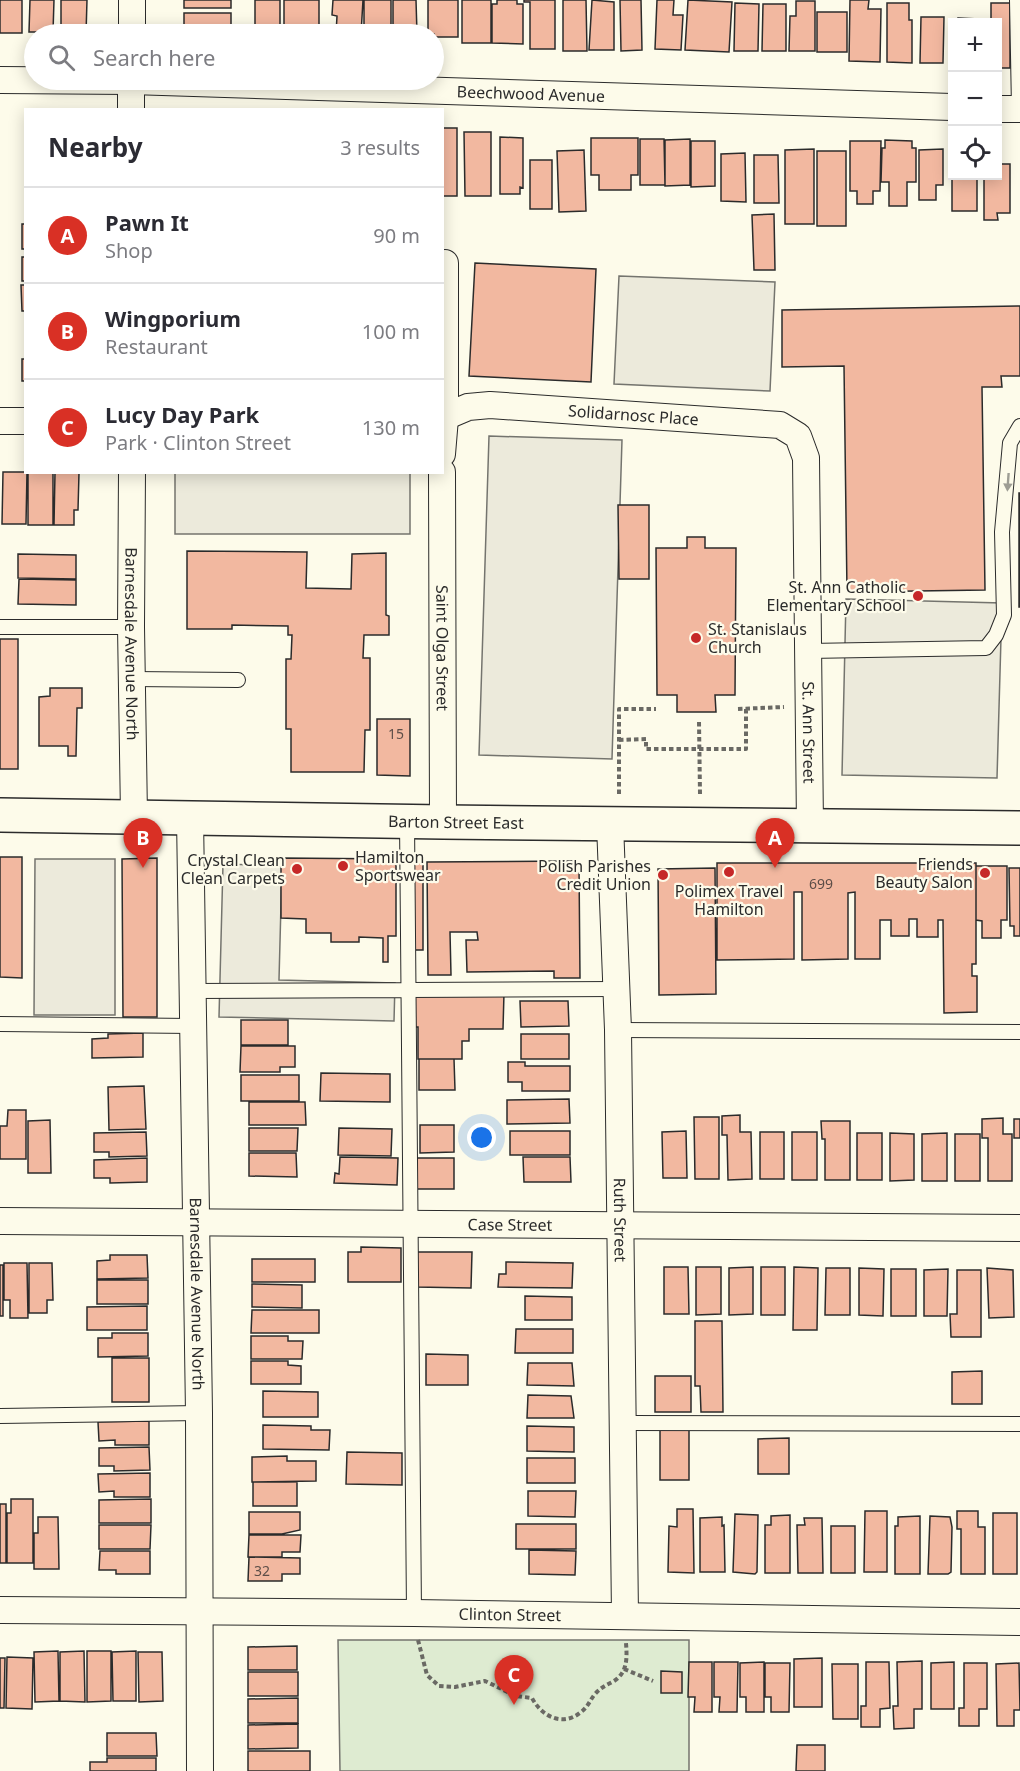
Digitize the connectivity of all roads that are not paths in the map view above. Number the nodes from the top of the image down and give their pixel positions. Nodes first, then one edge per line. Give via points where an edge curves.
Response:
1 (132, 0) edge
2 (1017, 0) edge
3 (132, 24) edge
4 (0, 80) edge
5 (24, 80) edge
6 (131, 90) edge
7 (435, 90) edge
8 (948, 107) edge
9 (131, 108) edge
10 (1002, 108) edge
11 (1020, 109) edge
12 (445, 263) dead end
13 (444, 340) edge
14 (444, 418) edge
15 (0, 421) edge
16 (24, 421) edge
17 (1020, 426) edge
18 (806, 458) joint
19 (132, 474) edge
20 (442, 474) edge
21 (0, 627) edge
22 (130, 627) junction
23 (808, 651) junction
24 (132, 679) junction
25 (238, 680) dead end
26 (0, 815) edge
27 (134, 816) junction
28 (190, 817) junction
29 (407, 821) junction
30 (443, 822) junction
31 (610, 824) junction
32 (810, 827) junction
33 (1020, 828) edge
34 (616, 989) junction
35 (408, 990) junction
36 (192, 991) junction
37 (0, 1024) edge
38 (192, 1026) junction
39 (618, 1030) junction
40 (1020, 1032) edge
41 (0, 1221) edge
42 (195, 1222) junction
43 (410, 1222) junction
44 (619, 1224) junction
45 (1020, 1228) edge
46 (199, 1413) junction
47 (0, 1416) edge
48 (623, 1423) junction
49 (1020, 1424) edge
50 (0, 1610) edge
51 (200, 1610) junction
52 (414, 1612) junction
53 (625, 1616) junction
54 (1020, 1622) edge
55 (200, 1771) edge

1 - 3 street
2 - 11 lane
4 - 5 street, Beechwood Avenue
6 - 9 street
7 - 8 street, Beechwood Avenue
10 - 11 street
12 - 13 street
14 - 18 street, Solidarnosc Place via 468,407 490,405 780,425 798,436
15 - 16 street
17 -> 23 lane via 1010,443 1002,532 1004,615 986,648
18 - 23 street, St. Ann Street
19 - 22 street, Barnesdale Avenue North
20 - 30 street, Saint Olga Street
21 - 22 lane
22 - 24 street, Barnesdale Avenue North
23 - 32 street, St. Ann Street
24 - 25 lane
24 - 27 street, Barnesdale Avenue North
26 - 27 main road, Barton Street East
27 - 28 main road, Barton Street East
28 - 29 main road, Barton Street East
28 - 36 street, Barnesdale Avenue North
29 - 30 main road, Barton Street East
29 - 35 lane
30 - 31 main road, Barton Street East
31 - 32 main road, Barton Street East
31 - 34 street, Ruth Street
32 - 33 main road, Barton Street East
34 - 35 lane
34 - 39 street, Ruth Street
35 - 36 lane
35 - 43 lane
36 - 38 street, Barnesdale Avenue North
37 - 38 lane
38 - 42 street, Barnesdale Avenue North
39 - 40 lane
39 - 44 street, Ruth Street
41 - 42 street, Case Street
42 - 43 street, Case Street
42 - 46 street, Barnesdale Avenue North
43 - 44 street, Case Street
43 - 52 lane
44 - 45 street, Case Street
44 - 48 street, Ruth Street
46 - 47 lane
46 - 51 street, Barnesdale Avenue North
48 - 49 lane
48 - 53 street, Ruth Street
50 - 51 street, Clinton Street
51 - 52 street, Clinton Street
51 - 55 street, Barnesdale Avenue North
52 - 53 street, Clinton Street
53 - 54 street, Clinton Street

